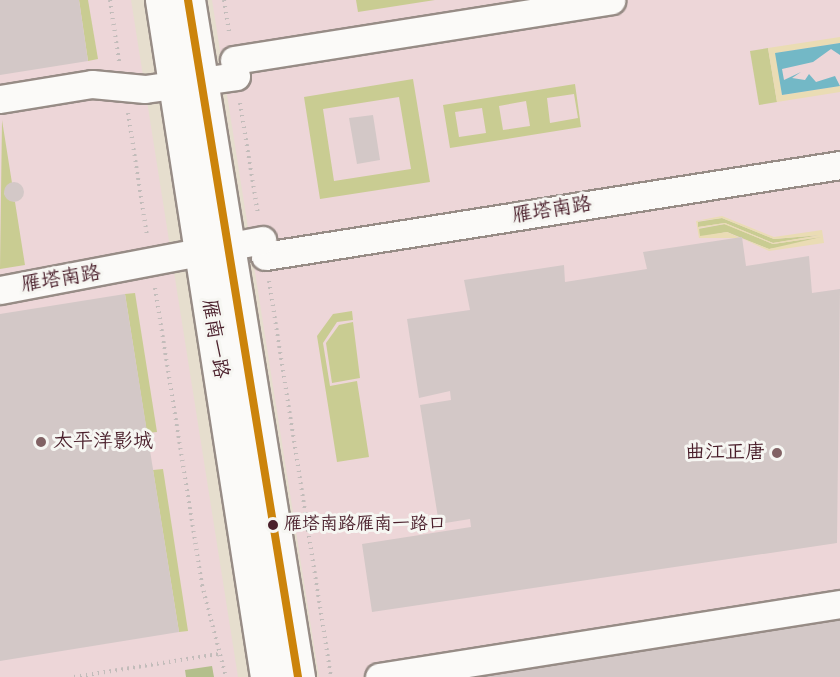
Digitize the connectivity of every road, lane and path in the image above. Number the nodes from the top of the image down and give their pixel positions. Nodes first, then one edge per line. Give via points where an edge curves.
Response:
1 (110, 0) edge
2 (162, 0) edge
3 (188, 0) edge
4 (224, 0) edge
5 (611, 0) edge
6 (235, 68) junction
7 (188, 83) junction
8 (124, 88) junction
9 (0, 99) edge
10 (840, 165) edge
11 (213, 248) junction
12 (263, 248) junction
13 (151, 260) junction
14 (0, 290) edge
15 (840, 604) edge
16 (220, 654) junction
17 (74, 677) edge
18 (226, 677) edge
19 (267, 677) edge
20 (298, 677) edge
21 (331, 677) edge
22 (379, 677) edge

1 - 8 path
2 - 7 main road, 雁南一路
3 - 7 main road, 雁南一路
4 - 6 path
5 - 6 street
6 - 7 street
6 - 12 path
7 - 8 street
7 - 11 main road, 雁南一路
8 - 9 street via 92,84
8 - 13 path
10 - 12 street, 雁塔南路
11 - 12 street, 雁塔南路
11 - 13 street, 雁塔南路
11 - 19 main road, 雁南一路
11 - 20 main road, 雁南一路
12 - 21 path
13 - 14 street, 雁塔南路 via 122,271
13 - 16 path via 202,585
15 - 22 street
16 - 17 path
16 - 18 path

